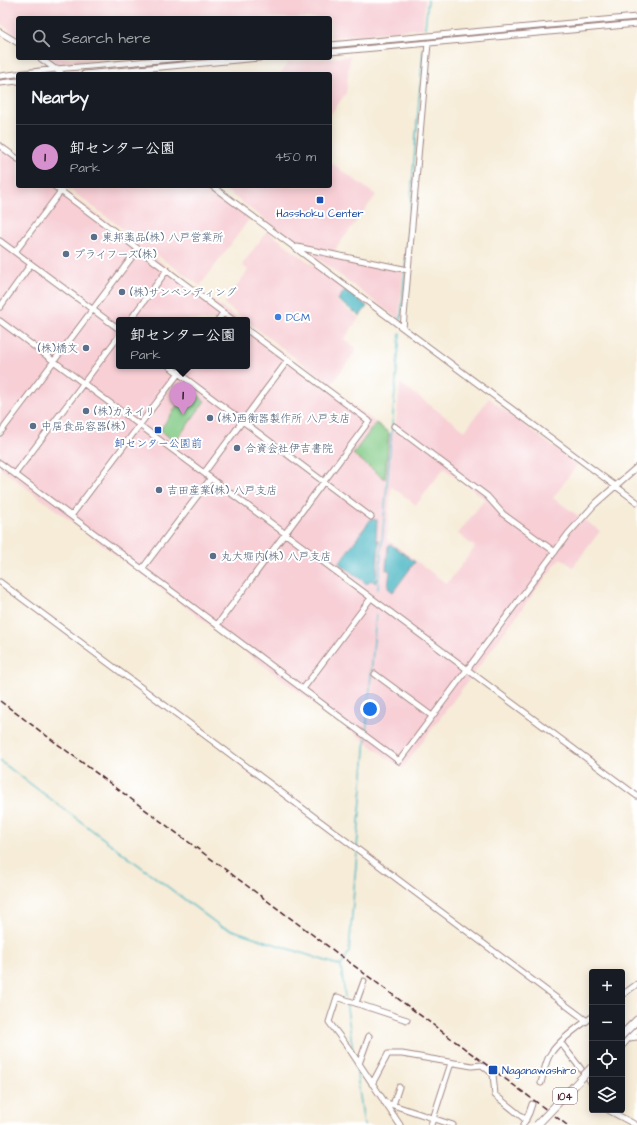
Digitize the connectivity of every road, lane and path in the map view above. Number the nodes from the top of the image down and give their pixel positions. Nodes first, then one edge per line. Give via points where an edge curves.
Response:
1 (637, 17) edge
2 (637, 24) edge
3 (0, 32) edge
4 (16, 42) edge
5 (428, 43) junction
6 (332, 45) edge
7 (332, 52) edge
8 (43, 60) edge
9 (159, 60) edge
10 (237, 60) edge
11 (56, 69) junction
12 (32, 72) edge
13 (60, 72) edge
14 (106, 72) edge
15 (16, 74) edge
16 (0, 76) edge
17 (16, 80) edge
18 (0, 84) edge
19 (0, 146) edge
20 (16, 158) edge
21 (57, 188) edge
22 (215, 188) edge
23 (61, 191) junction
24 (0, 241) edge
25 (294, 246) junction
26 (138, 249) junction
27 (16, 252) junction
28 (31, 264) junction
29 (167, 270) junction
30 (408, 270) junction
31 (0, 307) edge
32 (93, 309) junction
33 (223, 312) junction
34 (132, 317) edge
35 (220, 317) edge
36 (230, 317) edge
37 (0, 321) edge
38 (116, 327) edge
39 (403, 328) junction
40 (250, 332) edge
41 (116, 340) edge
42 (288, 360) junction
43 (54, 362) junction
44 (173, 369) edge
45 (181, 369) edge
46 (178, 373) junction
47 (84, 383) junction
48 (243, 421) junction
49 (139, 425) junction
50 (394, 426) dead end
51 (0, 433) edge
52 (0, 463) edge
53 (637, 466) edge
54 (204, 473) junction
55 (15, 474) junction
56 (211, 478) junction
57 (324, 482) junction
58 (614, 485) junction
59 (637, 502) edge
60 (71, 516) junction
61 (371, 517) dead end
62 (286, 534) junction
63 (555, 552) junction
64 (142, 569) junction
65 (0, 582) edge
66 (372, 598) junction
67 (218, 625) junction
68 (467, 669) junction
69 (375, 674) dead end
70 (303, 689) junction
71 (432, 716) junction
72 (637, 796) edge
73 (364, 981) dead end
74 (637, 984) edge
75 (625, 993) edge
76 (356, 1003) junction
77 (407, 1020) dead end
78 (637, 1020) edge
79 (587, 1021) joint
80 (637, 1030) edge
81 (369, 1036) dead end
82 (626, 1037) edge
83 (637, 1037) edge
84 (560, 1043) junction
85 (451, 1063) junction
86 (359, 1064) junction
87 (581, 1069) dead end
88 (589, 1070) edge
89 (541, 1083) dead end
90 (372, 1084) junction
91 (399, 1087) dead end
92 (384, 1102) junction
93 (532, 1104) dead end
94 (393, 1105) junction
95 (614, 1113) edge
96 (434, 1118) junction
97 (525, 1122) edge
98 (449, 1124) edge
99 (400, 1125) edge
100 (431, 1125) edge
101 (537, 1125) edge
102 (636, 1125) edge

1 - 6 street
2 - 5 street
3 - 4 street
5 - 7 street
5 - 30 street
8 - 11 street
9 - 11 street
10 - 14 street
11 - 12 street
11 - 13 street
15 - 16 street
17 - 18 street
19 - 20 street
21 - 23 street
22 - 25 street
23 - 26 street
23 - 27 street
24 - 27 street
25 - 30 street
25 - 39 street
26 - 29 street
26 - 32 street
27 - 28 street
28 - 31 street
28 - 32 street
29 - 33 street
29 - 34 street
30 - 39 street
32 - 38 street
32 - 43 street
33 - 35 street
33 - 36 street
37 - 43 street
39 - 58 street
40 - 42 street
41 - 47 street
42 - 48 street
42 - 57 street via 369,421
43 - 47 street
43 - 51 street
44 - 46 street
45 - 46 street
46 - 48 street
46 - 49 street
47 - 49 street
47 - 55 street
48 - 54 street
48 - 57 street
49 - 54 street
49 - 60 street
50 - 63 street via 487,496 503,514
52 - 55 street
53 - 58 street
54 - 56 street
55 - 60 street
56 - 62 street
56 - 64 street
57 - 61 street
57 - 62 street
58 - 59 street
58 - 63 street via 581,518
60 - 64 street
62 - 66 street
62 - 67 street
63 - 68 street
64 - 67 street
65 - 79 street
66 - 68 street
66 - 70 street
67 - 70 street
68 - 71 street
68 - 72 street
69 - 71 street
70 - 71 street via 399,761
73 - 76 street
74 - 75 street
76 - 77 street
76 - 86 street via 337,997 329,1022
78 - 82 highway via 628,1029
79 - 84 street
80 - 82 street
81 - 86 street
82 - 83 street
84 - 87 street
84 - 89 street via 551,1053
85 - 90 street via 388,1054
85 - 96 street
85 - 97 street via 485,1067 493,1074 495,1094
86 - 90 street
88 - 101 highway, 104, bridge
90 - 92 street
91 - 94 street
92 - 94 street
92 - 99 street
93 - 97 street
94 - 96 street
95 - 102 street
96 - 98 street
96 - 100 street

